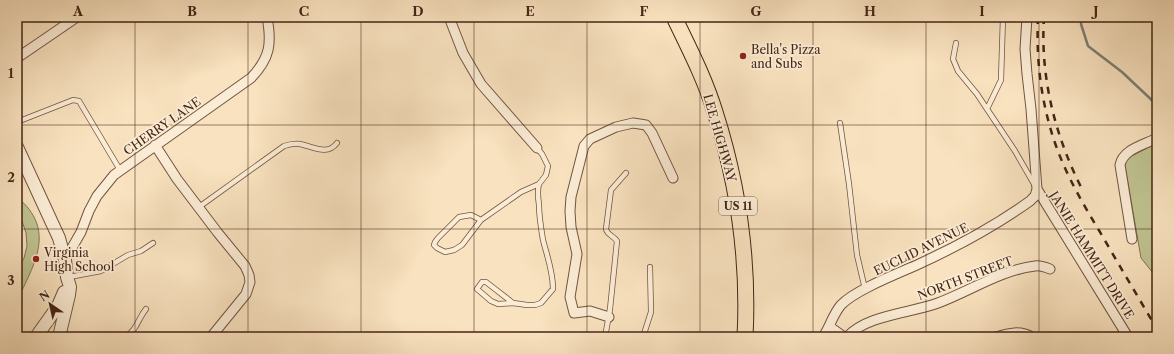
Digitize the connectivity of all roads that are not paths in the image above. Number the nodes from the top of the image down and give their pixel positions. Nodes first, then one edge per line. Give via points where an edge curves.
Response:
1 (77, 17) edge
2 (267, 17) edge
3 (449, 17) edge
4 (674, 17) edge
5 (1003, 17) edge
6 (1027, 17) edge
7 (956, 43) dead end
8 (17, 58) edge
9 (987, 109) junction
10 (17, 122) edge
11 (840, 123) dead end
12 (1157, 138) edge
13 (337, 143) dead end
14 (154, 145) junction
15 (17, 147) edge
16 (537, 148) joint
17 (120, 170) junction
18 (626, 173) dead end
19 (673, 178) dead end
20 (539, 184) junction
21 (1037, 189) junction
22 (199, 207) junction
23 (481, 220) junction
24 (1132, 239) dead end
25 (153, 243) dead end
26 (65, 260) junction
27 (650, 267) dead end
28 (1050, 270) dead end
29 (67, 277) junction
30 (864, 290) junction
31 (513, 303) junction
32 (146, 309) dead end
33 (608, 317) junction
34 (830, 327) junction
35 (36, 337) edge
36 (59, 337) edge
37 (125, 337) edge
38 (211, 337) edge
39 (605, 337) edge
40 (644, 337) edge
41 (745, 337) edge
42 (823, 337) edge
43 (845, 337) edge
44 (996, 337) edge
45 (1032, 337) edge
46 (1128, 337) edge

1 - 8 street
2 - 14 street, CHERRY LANE via 270,44 260,69 251,78
3 - 16 street via 463,53 481,84
4 - 41 main road, LEE HIGHWAY / US 11 via 715,111 733,180 743,244 746,290
5 - 9 lane via 1001,80
6 - 21 street, JANIE HAMMITT DRIVE via 1025,49
7 - 9 lane via 953,60 958,71
9 - 21 lane
10 - 17 lane via 73,100 79,101
11 - 30 lane
12 - 24 street via 1128,152 1120,161
13 - 22 lane via 327,150 299,144 284,146
14 - 17 street, CHERRY LANE
14 - 22 street
15 - 26 street via 59,238
16 - 20 lane via 548,166 546,175
17 - 26 street, CHERRY LANE via 97,196
18 - 33 lane via 612,186 610,197 606,231 617,241
19 - 33 street via 652,133 641,123 616,126 593,137 584,146 571,197 571,227 577,254 571,300 574,312 590,311
20 - 23 lane
20 - 31 lane via 539,216 551,266 553,289 541,303
21 - 30 street, EUCLID AVENUE via 1030,201 988,229
21 - 46 street, JANIE HAMMITT DRIVE
22 - 38 street via 245,266 249,275 246,294
23 - 23 lane via 462,245 454,250 445,252 434,245 460,217 471,215
25 - 29 lane via 101,271
26 - 29 street
27 - 40 lane via 651,312
28 - 43 street, NORTH STREET via 1036,265 1015,271 937,304 881,318 858,327
29 - 35 street via 64,294 58,306
29 - 36 street via 70,295
30 - 34 street, EUCLID AVENUE via 840,306
31 - 31 lane via 498,304 490,301 477,289 482,282 486,282
32 - 37 lane via 134,331
33 - 39 lane
34 - 42 street, EUCLID AVENUE
34 - 43 street
44 - 45 street via 1015,332

